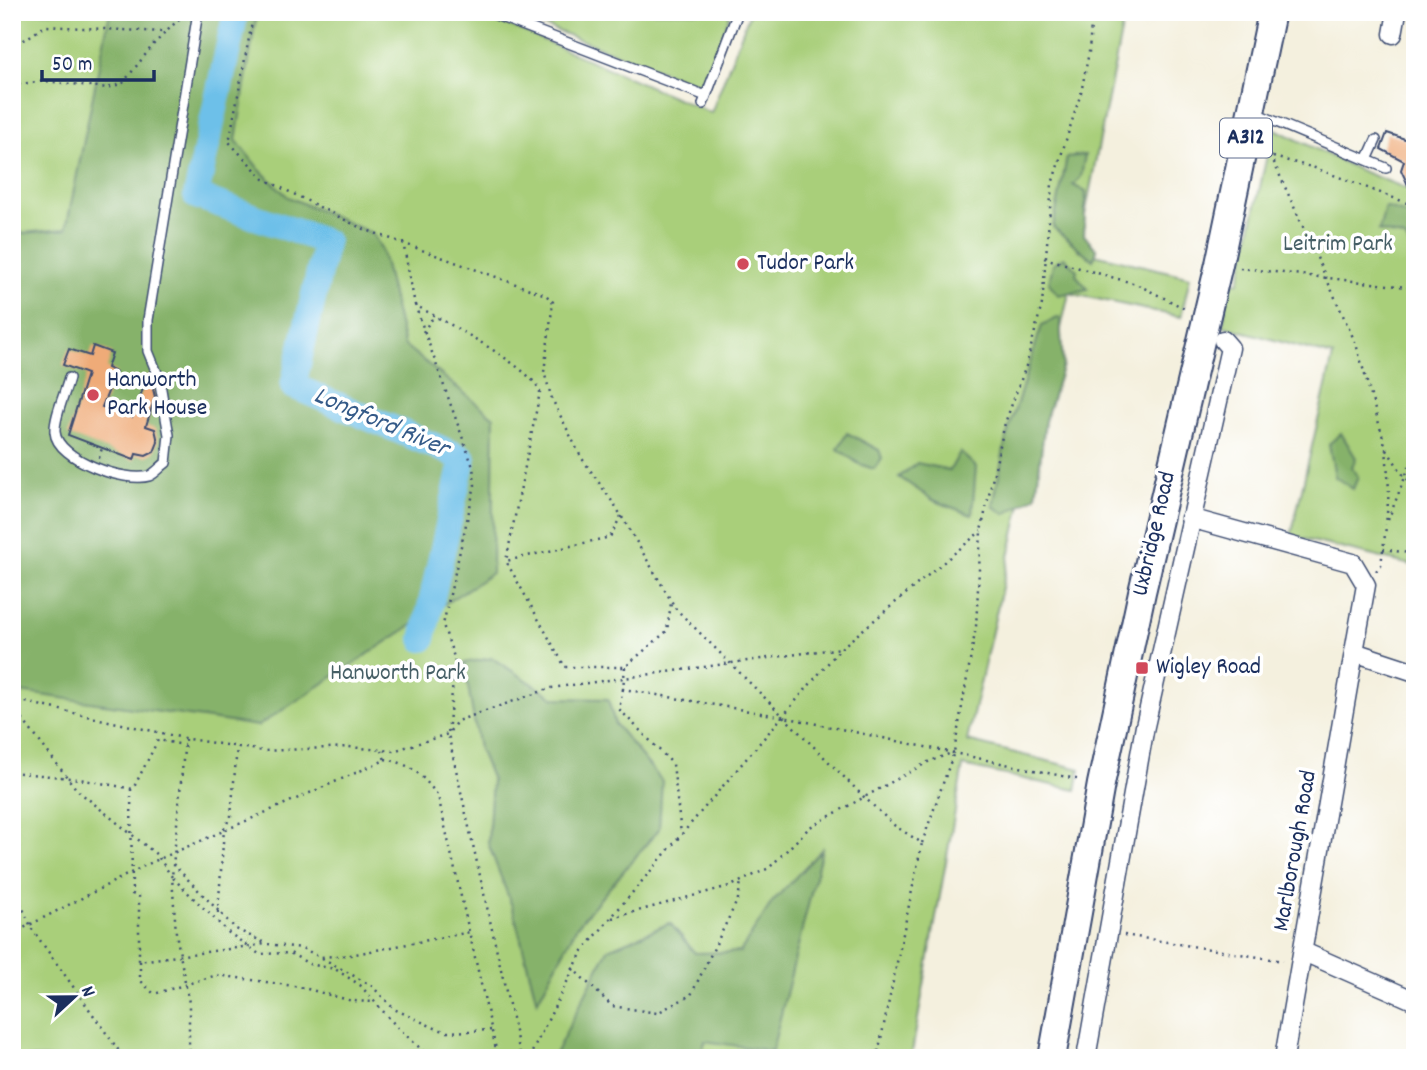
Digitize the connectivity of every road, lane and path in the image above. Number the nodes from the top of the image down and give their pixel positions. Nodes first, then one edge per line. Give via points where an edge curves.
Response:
1 (186, 12) edge
2 (198, 12) edge
3 (254, 12) edge
4 (488, 12) edge
5 (738, 12) edge
6 (1092, 12) edge
7 (1272, 12) edge
8 (1397, 12) edge
9 (165, 32) junction
10 (1392, 34) dead end
11 (12, 48) edge
12 (12, 85) edge
13 (1251, 111) junction
14 (1376, 140) dead end
15 (1367, 160) junction
16 (1386, 168) dead end
17 (1415, 206) edge
18 (403, 241) junction
19 (1044, 258) junction
20 (1242, 268) dead end
21 (1328, 279) junction
22 (1415, 288) edge
23 (415, 305) junction
24 (1186, 317) dead end
25 (438, 318) junction
26 (423, 332) junction
27 (1223, 340) dead end
28 (69, 378) dead end
29 (547, 387) junction
30 (539, 388) junction
31 (102, 448) dead end
32 (1386, 448) junction
33 (1415, 452) edge
34 (98, 460) dead end
35 (1404, 476) junction
36 (1415, 486) edge
37 (621, 516) junction
38 (1190, 518) junction
39 (1386, 525) junction
40 (981, 531) junction
41 (1383, 549) junction
42 (1415, 554) edge
43 (506, 561) junction
44 (1366, 585) junction
45 (671, 600) junction
46 (841, 648) junction
47 (1354, 652) junction
48 (731, 662) junction
49 (625, 667) junction
50 (1415, 672) edge
51 (624, 677) junction
52 (623, 689) junction
53 (12, 699) edge
54 (12, 710) edge
55 (784, 717) junction
56 (22, 718) junction
57 (12, 719) edge
58 (448, 734) junction
59 (185, 738) junction
60 (184, 745) junction
61 (237, 747) junction
62 (382, 750) junction
63 (954, 752) junction
64 (385, 760) junction
65 (12, 772) edge
66 (67, 777) junction
67 (1101, 783) junction
68 (131, 789) junction
69 (864, 797) junction
70 (224, 829) junction
71 (132, 833) junction
72 (681, 835) junction
73 (922, 843) junction
74 (174, 852) junction
75 (160, 859) junction
76 (173, 864) junction
77 (132, 873) junction
78 (172, 877) junction
79 (741, 881) junction
80 (12, 884) edge
81 (218, 913) junction
82 (610, 918) junction
83 (30, 925) junction
84 (470, 932) junction
85 (1107, 932) junction
86 (12, 934) edge
87 (267, 944) junction
88 (247, 946) junction
89 (180, 955) junction
90 (320, 957) junction
91 (1303, 958) junction
92 (140, 961) junction
93 (572, 968) junction
94 (186, 985) junction
95 (1415, 1001) edge
96 (374, 1002) junction
97 (492, 1030) junction
98 (124, 1058) edge
99 (189, 1058) edge
100 (431, 1058) edge
101 (498, 1058) edge
102 (521, 1058) edge
103 (529, 1058) edge
104 (877, 1058) edge
105 (1052, 1058) edge
106 (1086, 1058) edge
107 (1284, 1058) edge

1 - 9 path
2 - 28 lane via 148,320 148,351 159,379 169,435 166,463 149,476 129,477 67,452 55,432
3 - 18 path via 229,142 264,179 361,228
4 - 5 lane via 704,100
6 - 19 path via 1081,93 1052,184
7 - 13 main road, Uxbridge Road / A312
8 - 10 street
9 - 11 path via 45,26
9 - 12 path via 123,83 108,88 44,81
13 - 15 lane
13 - 67 main road, Uxbridge Road / A312
14 - 15 lane
15 - 16 lane
17 - 21 path via 1269,155
18 - 23 path
18 - 29 path via 546,295 553,302 544,372
19 - 24 path via 1136,284 1185,307
19 - 40 path via 1042,304 1005,423
20 - 21 path
21 - 22 path
21 - 32 path via 1356,344
23 - 25 path
23 - 26 path
25 - 26 path
25 - 30 path via 518,367
26 - 58 path via 473,467 475,485 443,625 455,660
27 - 38 street, Uxbridge Road via 1230,348
29 - 30 path
29 - 37 path via 581,457
30 - 43 path
31 - 34 path
32 - 35 path
32 - 39 path
33 - 35 path
35 - 36 path
35 - 39 path
37 - 43 path via 610,537
37 - 45 path
38 - 44 street via 1353,563
38 - 85 street, Uxbridge Road
39 - 41 path
40 - 46 path
40 - 63 path via 976,627
41 - 42 path
41 - 44 path via 1381,565
43 - 49 path via 565,667
44 - 47 street
45 - 48 path
45 - 49 path via 667,631
46 - 48 path
46 - 55 path
47 - 50 street
47 - 91 street, Marlborough Road
48 - 51 path
48 - 55 path
49 - 51 path
51 - 52 path
51 - 58 path via 551,688 457,721
52 - 55 path
52 - 72 path via 619,709 673,764
53 - 59 path
54 - 56 path
55 - 63 path
55 - 69 path
55 - 72 path
56 - 57 path
56 - 66 path
58 - 62 path via 393,751
58 - 102 path
59 - 60 path
59 - 61 path
60 - 68 path via 158,740
60 - 74 path
61 - 62 path
61 - 70 path via 231,816
62 - 64 path
63 - 67 path
63 - 69 path
63 - 73 path
64 - 70 path
64 - 84 path via 404,763 421,773 438,796
65 - 66 path
66 - 68 path
66 - 71 path via 76,790
67 - 105 main road, Uxbridge Road / A312
68 - 71 path
69 - 73 path
69 - 79 path via 810,827 769,868
70 - 74 path
70 - 81 path
71 - 75 path
71 - 77 path
72 - 82 path
73 - 104 path
74 - 75 path
74 - 76 path
75 - 77 path
75 - 78 path
76 - 78 path
76 - 81 path
77 - 83 path
77 - 92 path via 132,894 139,896
78 - 88 path
78 - 89 path
79 - 82 path
79 - 93 path via 733,910 691,995 657,1013 612,1006
80 - 83 path
81 - 87 path via 236,929
82 - 93 path
83 - 86 path
83 - 98 path
84 - 90 path
84 - 97 path
85 - 91 path
85 - 106 street, Uxbridge Road
87 - 88 path
87 - 90 path via 302,948
88 - 89 path
88 - 96 path via 258,954 290,953 309,964 335,969
89 - 92 path
89 - 94 path
90 - 97 path via 363,980 394,1009 435,1028 447,1032
91 - 95 street
91 - 107 street, Marlborough Road
92 - 94 path via 140,980 154,994
93 - 103 path
94 - 96 path via 217,975 242,976
94 - 99 path
96 - 100 path
97 - 101 path

